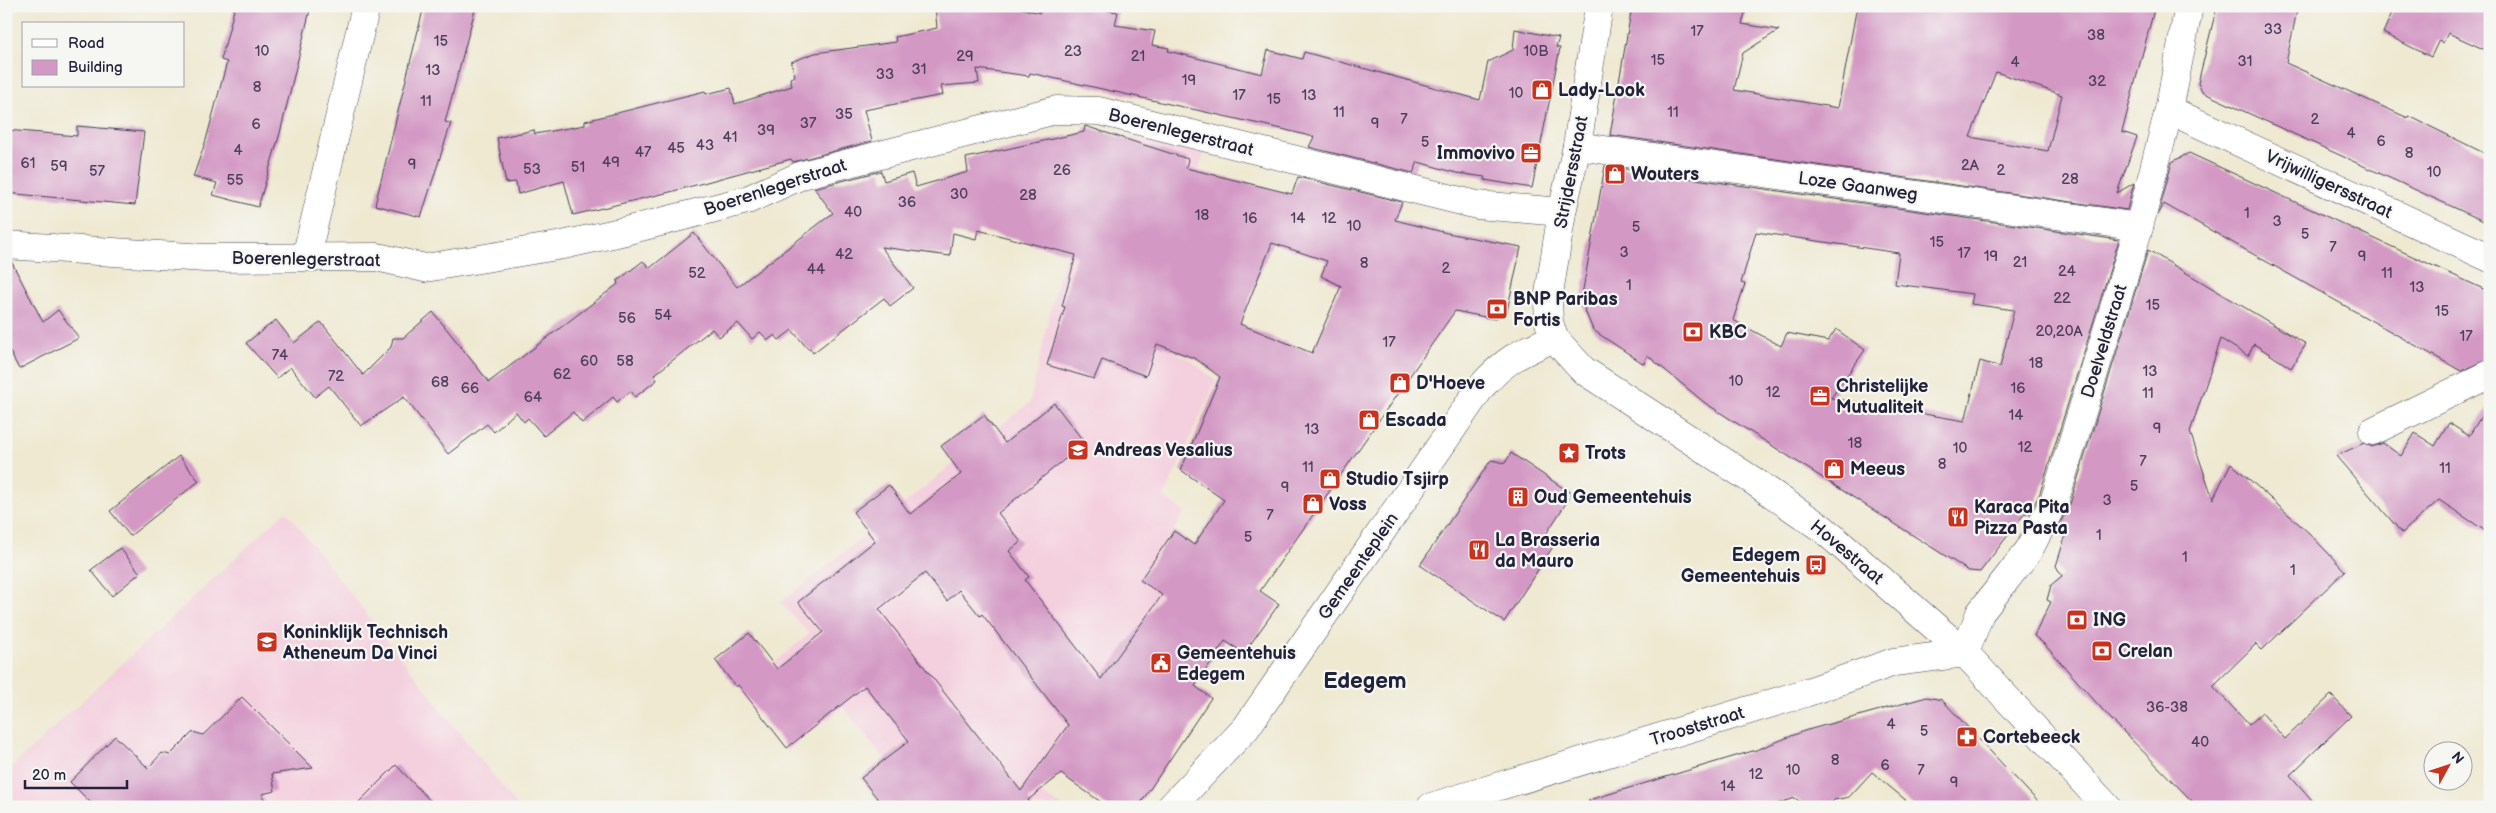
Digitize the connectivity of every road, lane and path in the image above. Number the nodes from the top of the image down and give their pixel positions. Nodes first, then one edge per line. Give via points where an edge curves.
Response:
1 (366, 6) edge
2 (1600, 6) edge
3 (2189, 6) edge
4 (2169, 110) junction
5 (1577, 146) junction
6 (1562, 212) junction
7 (2139, 227) junction
8 (6, 245) edge
9 (306, 257) junction
10 (2490, 258) edge
11 (1554, 338) junction
12 (2490, 374) edge
13 (2373, 431) dead end
14 (1964, 653) junction
15 (1171, 807) edge
16 (1431, 807) edge
17 (2107, 807) edge

1 - 9 street
2 - 5 street, Strijdersstraat
3 - 4 street, Doelveldstraat
4 - 7 street, Doelveldstraat
4 - 10 street, Vrijwilligersstraat
5 - 6 street, Strijdersstraat
5 - 7 street, Loze Gaanweg
6 - 9 street, Boerenlegerstraat via 1477,205 1099,111 1056,110 802,175 747,200 562,245 425,268 377,257
6 - 11 street, Strijdersstraat via 1548,300
7 - 14 street, Doelveldstraat via 2055,499 2029,550 1980,613
8 - 9 street, Boerenlegerstraat via 205,258
11 - 14 street, Hovestraat via 1583,370 1823,530
11 - 15 street, Gemeenteplein via 1513,357 1481,387 1246,728
12 - 13 street
14 - 16 street, Trooststraat via 1894,662
14 - 17 street, Hovestraat

